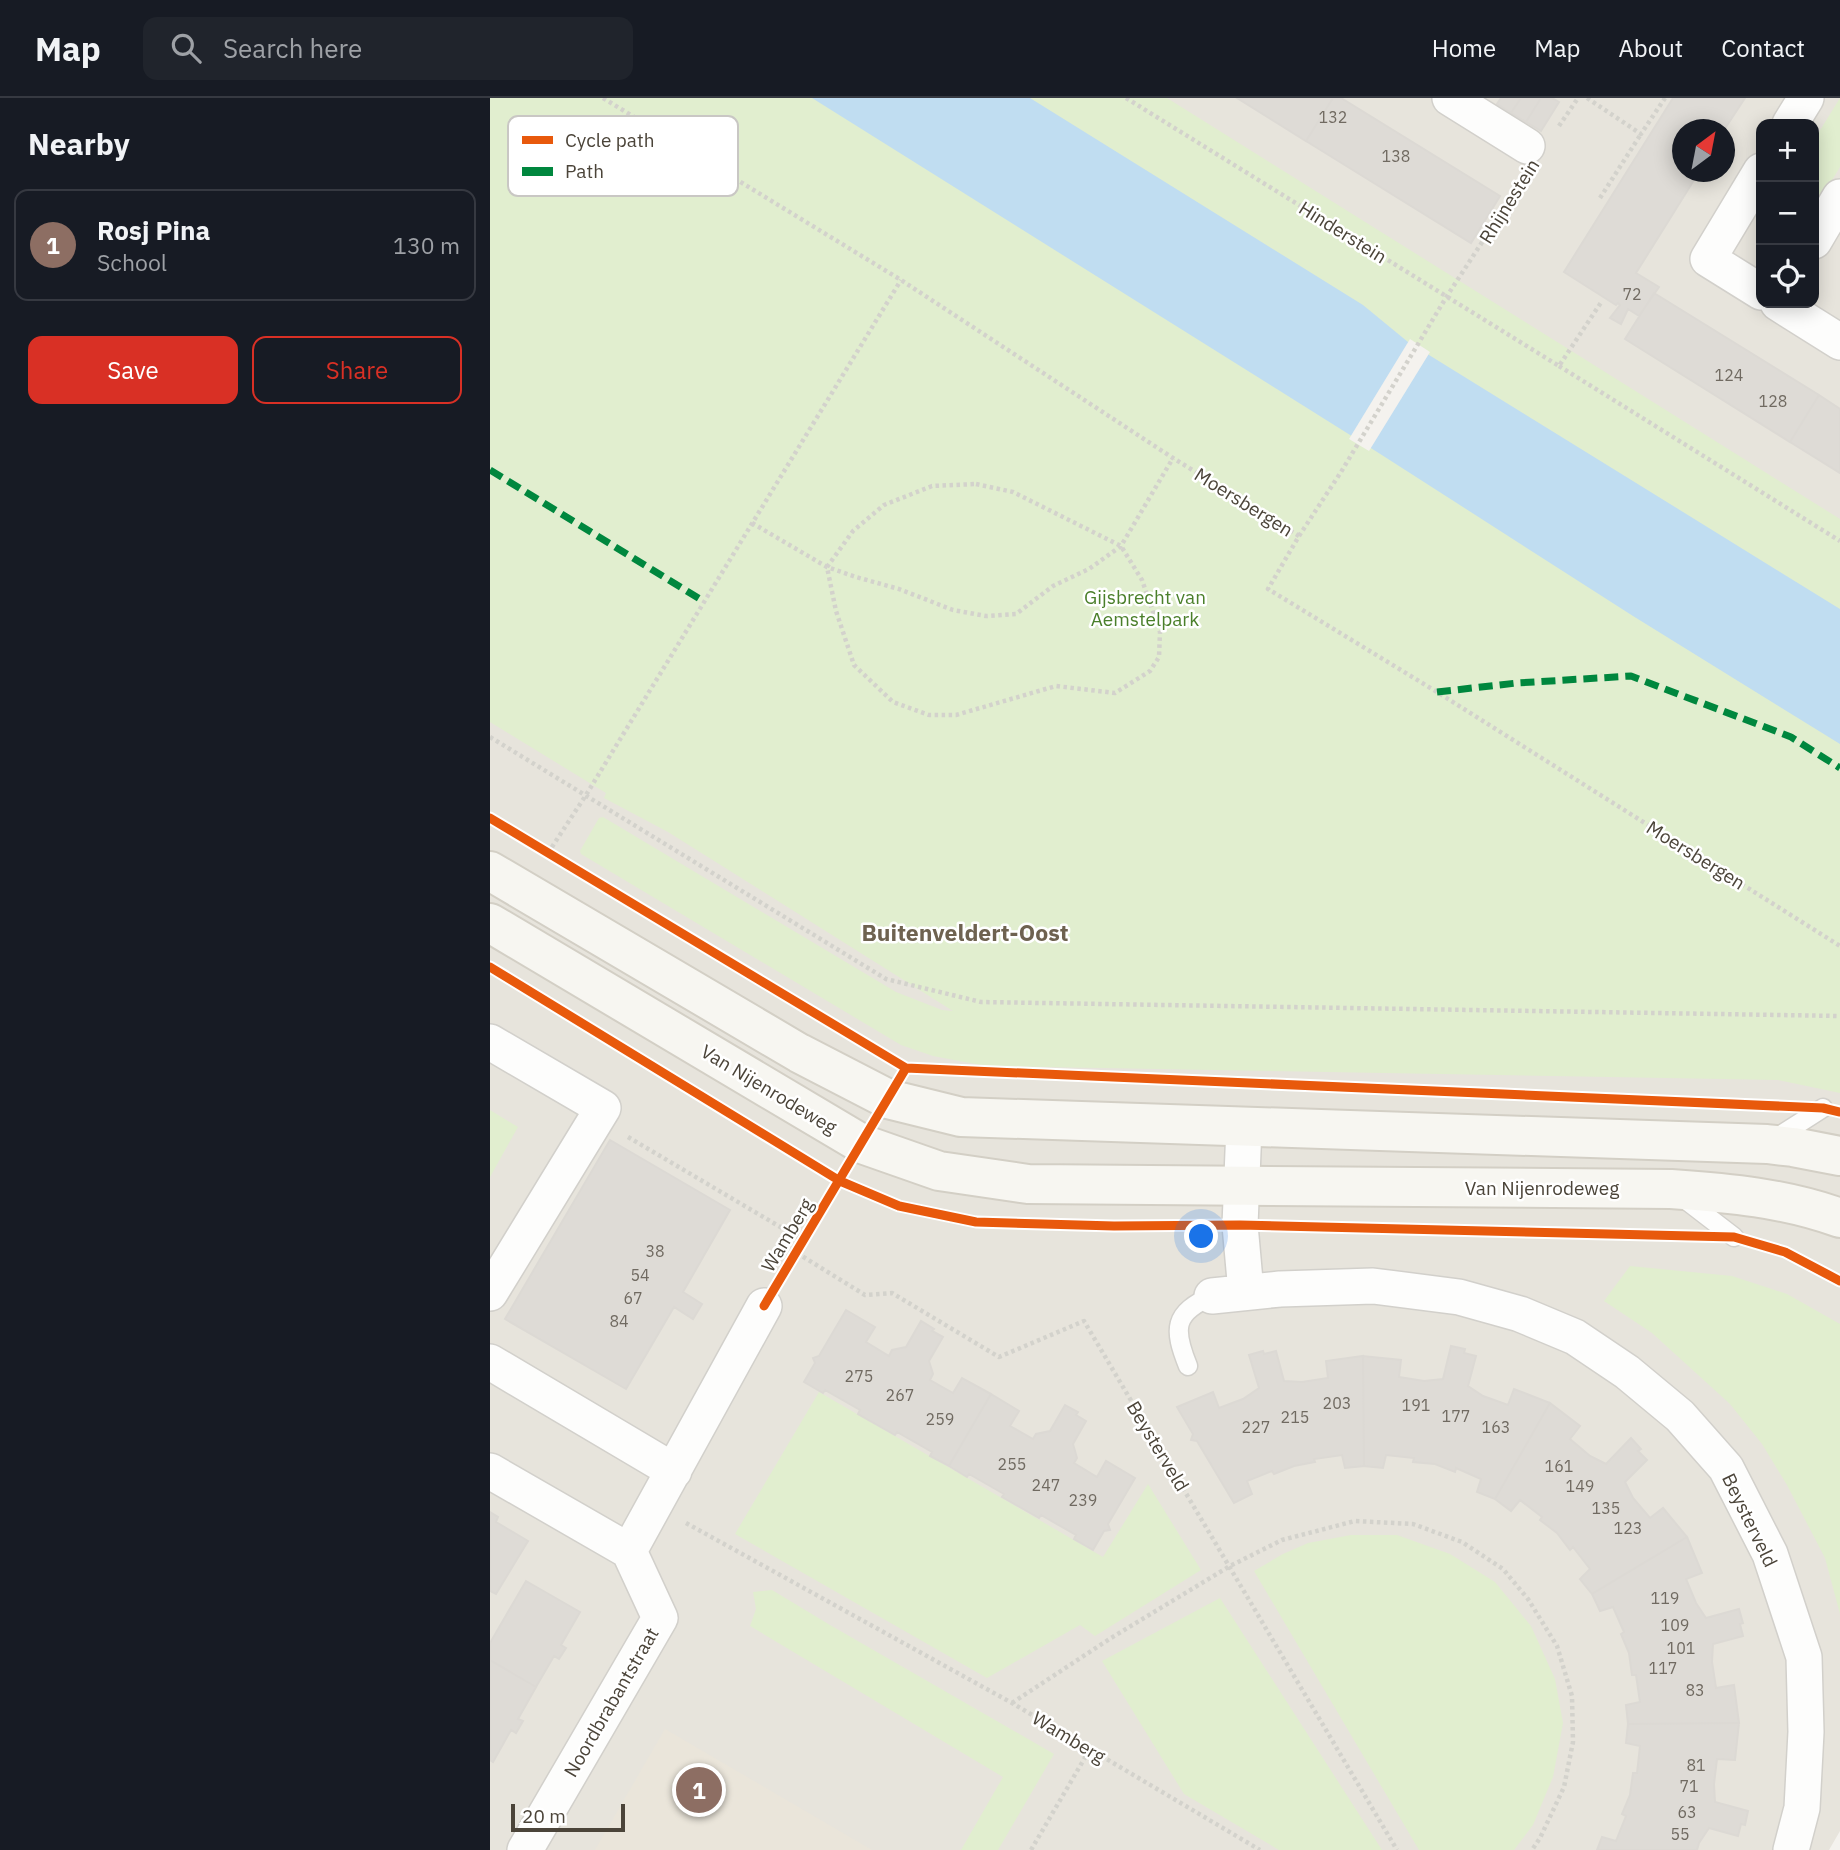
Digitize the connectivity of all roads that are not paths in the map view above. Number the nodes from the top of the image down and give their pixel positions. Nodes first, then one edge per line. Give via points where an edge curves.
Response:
1 (1451, 98) edge
2 (1806, 98) edge
3 (1793, 119) edge
4 (1527, 146) road end
5 (1756, 179) edge
6 (1840, 197) edge
7 (1819, 233) edge
8 (1756, 289) edge
9 (1786, 308) edge
10 (1840, 342) edge
11 (490, 871) edge
12 (490, 922) edge
13 (490, 1042) edge
14 (1823, 1108) dead end
15 (1244, 1127) junction
16 (1767, 1144) junction
17 (1840, 1156) edge
18 (1241, 1186) junction
19 (1671, 1189) junction
20 (1840, 1218) edge
21 (1734, 1237) dead end
22 (1247, 1292) junction
23 (490, 1293) edge
24 (1212, 1296) joint
25 (764, 1306) road end
26 (490, 1362) edge
27 (1188, 1366) dead end
28 (490, 1471) edge
29 (674, 1471) junction
30 (629, 1551) junction
31 (525, 1850) edge
32 (1791, 1850) edge

1 - 4 street, Rhijnestein
2 - 3 street
5 - 8 street via 1707,259
6 - 7 street
9 - 10 street
11 - 15 main road via 799,1053 888,1099 961,1117
12 - 18 main road, Van Nijenrodeweg via 862,1144 939,1171 1028,1184
13 - 23 street via 603,1108
14 - 16 lane
15 - 16 main road
15 - 18 street
16 - 17 main road
18 - 19 main road, Van Nijenrodeweg
18 - 22 street
19 - 20 main road, Van Nijenrodeweg via 1774,1199
19 - 21 lane
22 - 24 street, Beysterveld
22 - 32 street, Beysterveld via 1373,1286 1459,1297 1496,1307 1575,1337 1680,1416 1726,1468 1770,1554 1804,1657 1802,1808
24 - 27 lane, Beysterveld via 1193,1304 1180,1319 1178,1342
25 - 29 street
26 - 29 street
28 - 30 street
29 - 30 street
30 - 31 street, Noordbrabantstraat via 660,1618

